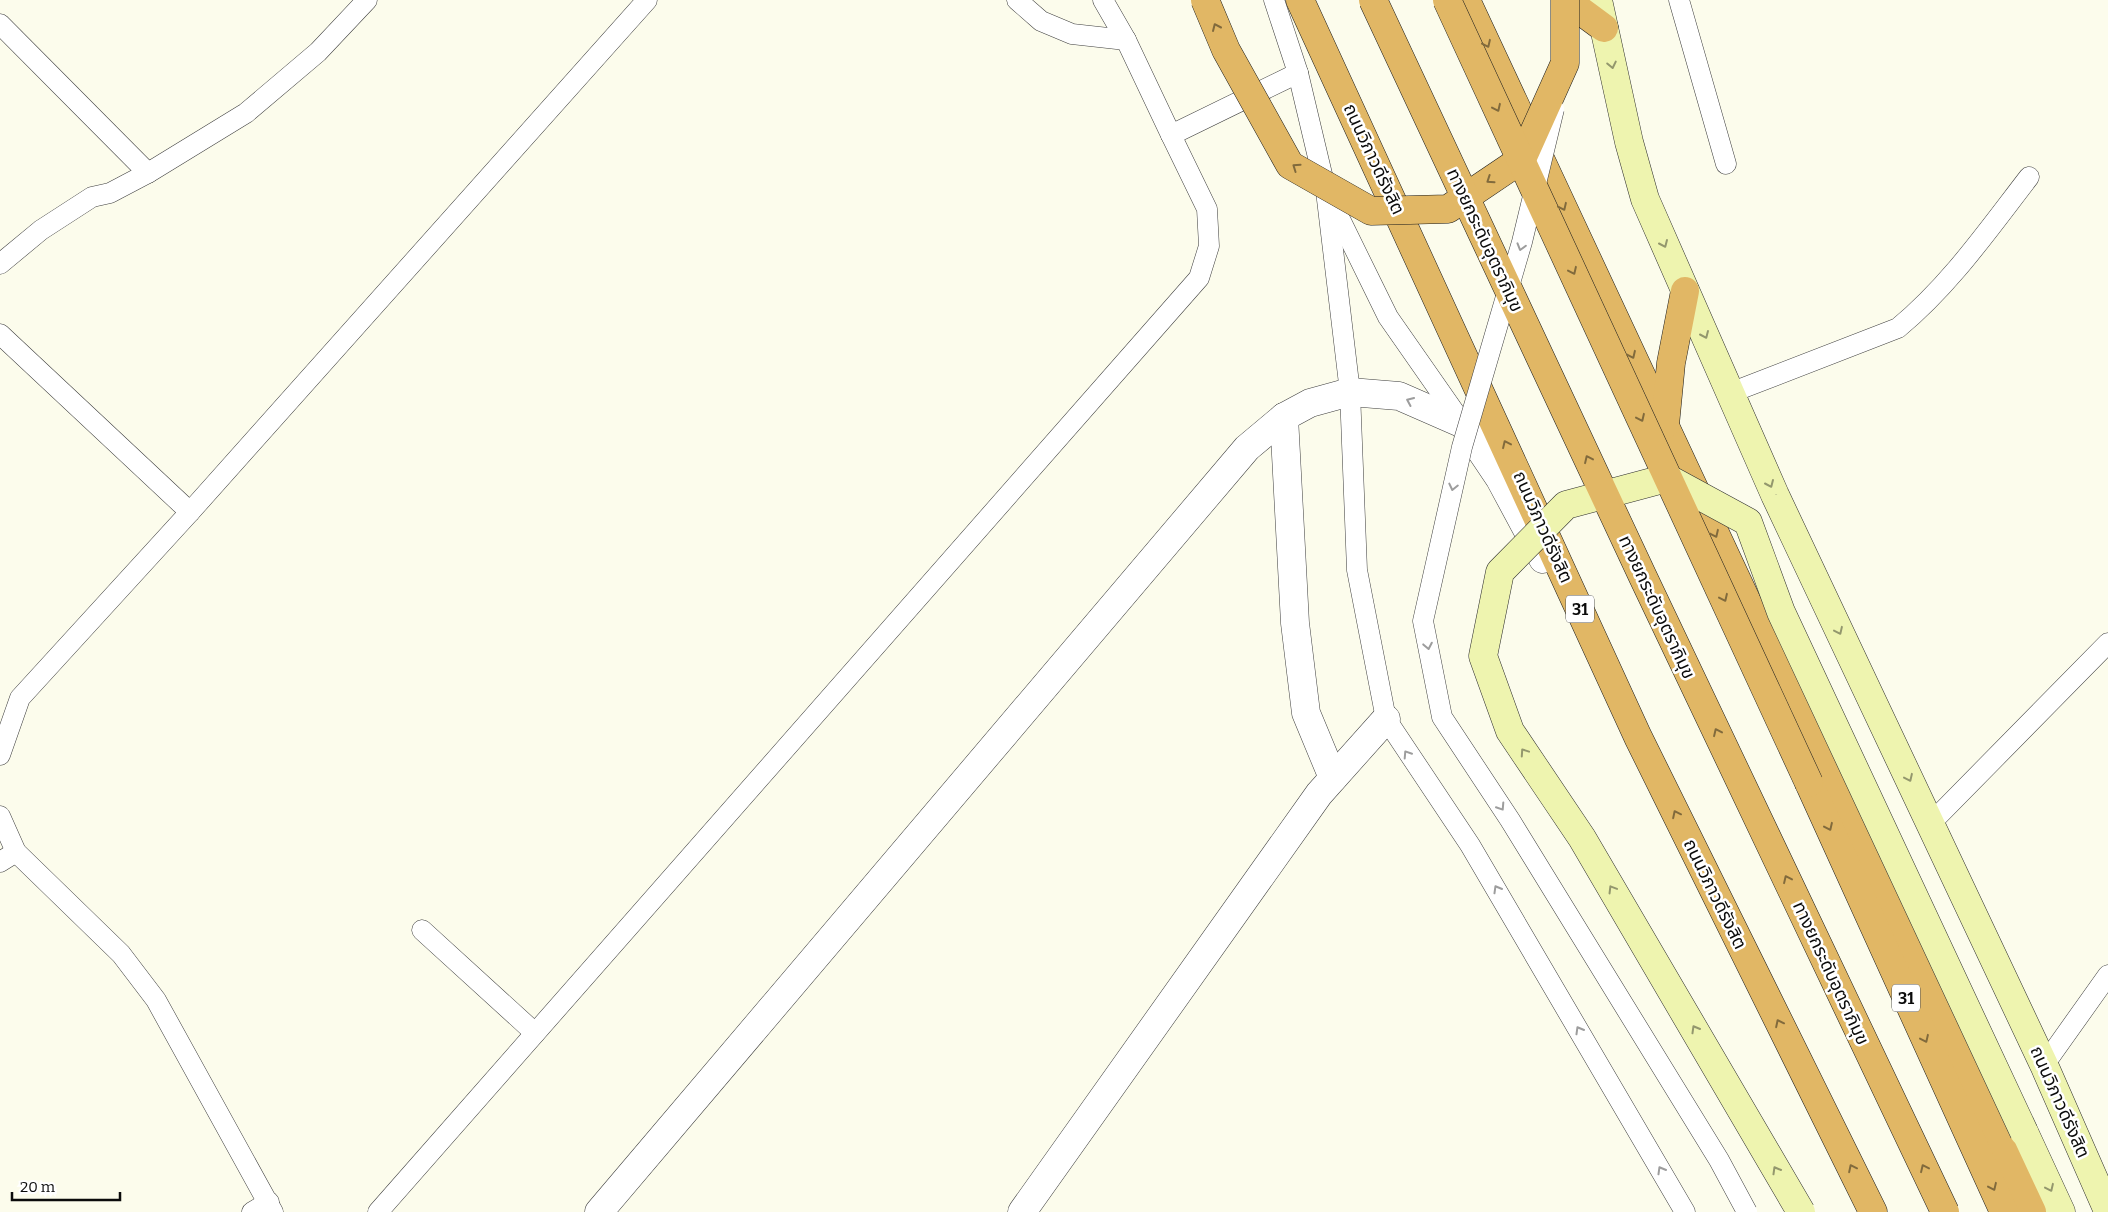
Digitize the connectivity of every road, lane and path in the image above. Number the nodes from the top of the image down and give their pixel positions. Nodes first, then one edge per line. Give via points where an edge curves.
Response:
1 (366, 0) edge
2 (648, 0) edge
3 (1017, 0) edge
4 (1103, 0) edge
5 (1204, 0) edge
6 (1274, 0) edge
7 (1300, 0) edge
8 (1373, 0) edge
9 (1447, 0) edge
10 (1466, 0) edge
11 (1566, 0) edge
12 (1598, 0) edge
13 (1679, 0) edge
14 (0, 24) edge
15 (1604, 28) junction
16 (1126, 40) junction
17 (1565, 63) junction
18 (1298, 73) junction
19 (1172, 135) junction
20 (1726, 164) dead end
21 (148, 174) junction
22 (2029, 177) dead end
23 (1326, 191) junction
24 (0, 264) edge
25 (1685, 291) junction
26 (0, 334) edge
27 (1350, 392) junction
28 (1730, 393) junction
29 (1284, 417) junction
30 (1463, 424) junction
31 (1664, 425) junction
32 (190, 512) junction
33 (2108, 643) edge
34 (1386, 719) junction
35 (1638, 737) junction
36 (0, 755) edge
37 (1333, 778) junction
38 (0, 816) edge
39 (1930, 824) junction
40 (8, 857) edge
41 (422, 930) dead end
42 (2108, 975) edge
43 (535, 1033) junction
44 (2044, 1066) junction
45 (265, 1209) edge
46 (2108, 1211) edge
47 (378, 1212) edge
48 (599, 1212) edge
49 (1022, 1212) edge
50 (1685, 1212) edge
51 (1747, 1212) edge
52 (1801, 1212) edge
53 (1873, 1212) edge
54 (1945, 1212) edge
55 (2004, 1212) edge
56 (2032, 1212) edge
57 (2061, 1212) edge

1 - 21 lane via 318,52 246,114
2 - 32 lane
3 - 16 lane via 1042,21 1072,34
4 - 16 lane
17 -> 5 highway, bridge via 1522,158 1448,209 1371,210 1290,165 1226,50
6 - 18 lane
35 -> 7 highway, ถนนวิภาวดีรังสิต / 31
54 -> 8 highway, ทางยกระดับอุตราภิมุข, bridge
9 -> 55 highway, 31, bridge
10 -> 31 highway, 31
11 - 15 highway
11 - 17 highway, bridge
12 - 15 main road, ถนนวิภาวดีรังสิต
13 - 20 lane
14 - 21 lane
15 -> 25 main road, ถนนวิภาวดีรังสิต via 1628,142 1645,199
16 - 19 lane
17 -> 51 lane, bridge via 1522,242 1462,447 1422,621 1442,717 1515,828 1719,1160
18 - 19 lane
18 - 23 lane
19 - 43 lane via 1208,209 1209,246 1198,278
21 - 24 lane via 110,192 92,196 41,230
22 - 28 lane via 1956,271 1920,310 1898,328
23 - 27 lane
23 - 30 lane via 1388,317
25 -> 28 main road, ถนนวิภาวดีรังสิต
25 - 31 highway via 1671,363
26 - 32 lane
27 - 29 street via 1310,403
30 -> 27 street via 1399,396
27 - 34 lane via 1357,570
28 -> 39 main road, ถนนวิภาวดีรังสิต
29 - 37 street via 1295,623 1306,713
29 - 48 street via 1247,448
30 - 35 street via 1500,479
31 -> 56 highway, 31
32 - 36 lane via 20,698
33 - 39 lane
34 - 37 street
50 -> 34 lane via 1470,845
53 -> 35 highway, ถนนวิภาวดีรังสิต / 31
37 - 49 street via 1318,794
38 - 40 lane
39 - 44 main road, ถนนวิภาวดีรังสิต
40 - 45 lane via 121,954 156,1000
41 - 43 lane
42 - 44 lane
43 - 47 lane
44 - 46 main road, ถนนวิภาวดีรังสิต
52 -> 57 main road, bridge via 1582,838 1510,730 1483,656 1500,572 1566,505 1667,478 1748,522 1781,612

